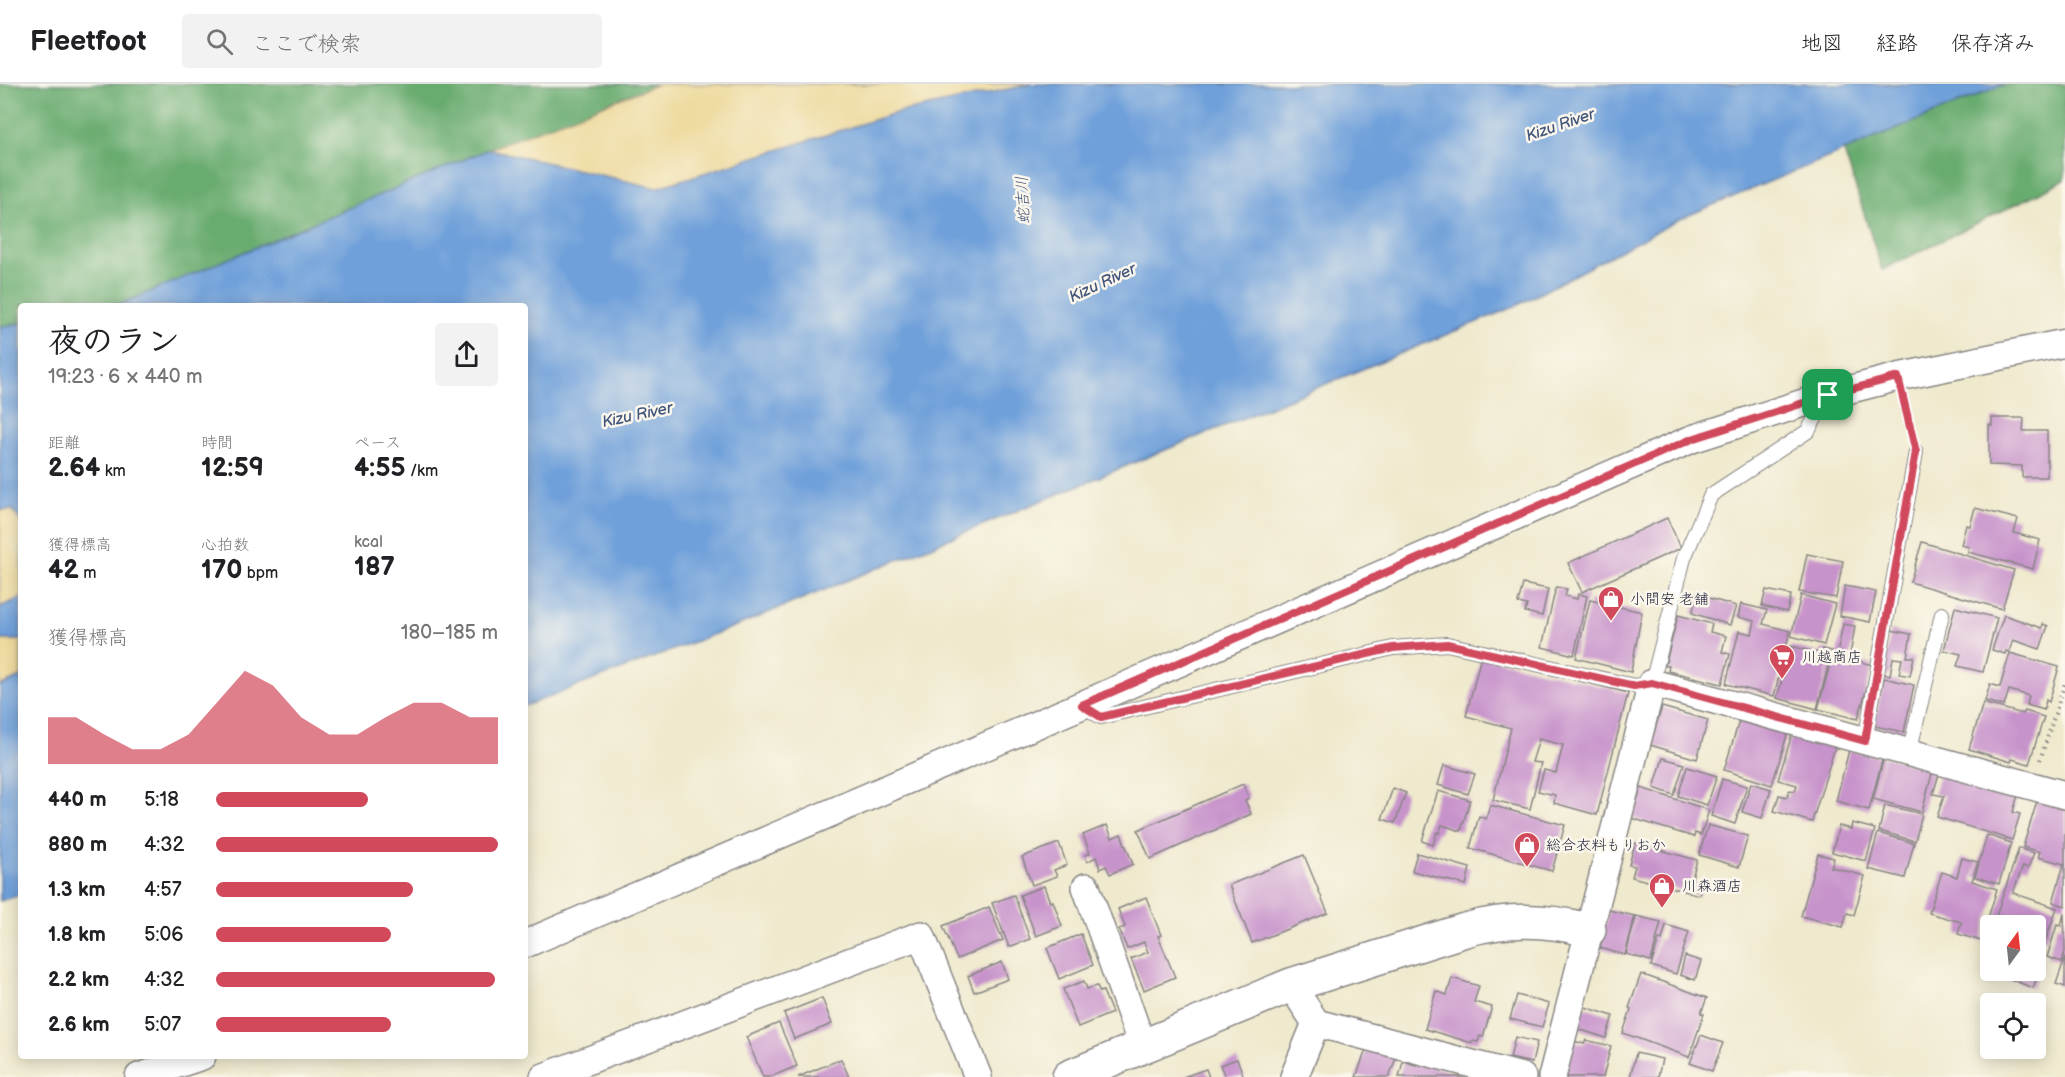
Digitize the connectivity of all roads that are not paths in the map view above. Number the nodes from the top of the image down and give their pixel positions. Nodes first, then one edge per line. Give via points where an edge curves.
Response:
1 (2065, 343) edge
2 (1828, 395) junction
3 (1916, 452) road end
4 (1942, 614) dead end
5 (1652, 683) junction
6 (1082, 705) junction
7 (1865, 741) junction
8 (1909, 753) junction
9 (2065, 795) edge
10 (1086, 887) dead end
11 (1589, 930) junction
12 (528, 943) edge
13 (1291, 985) junction
14 (1316, 1023) junction
15 (1143, 1048) junction
16 (193, 1059) edge
17 (139, 1077) edge
18 (544, 1077) edge
19 (978, 1077) edge
20 (1069, 1077) edge
21 (1294, 1077) edge
22 (1522, 1077) edge
23 (1552, 1077) edge

1 - 2 street
2 - 5 lane via 1808,431 1711,495 1684,558
2 - 6 street via 1692,439
3 - 7 lane
4 - 8 lane
5 - 6 lane via 1634,686 1447,644 1393,648 1101,717
5 - 7 street
5 - 11 street
6 - 12 street
7 - 8 street
8 - 9 street
10 - 15 street
11 - 13 street via 1542,921 1490,923
11 - 23 street
13 - 14 street
13 - 15 street
14 - 21 street
14 - 22 street
15 - 20 street
16 - 17 street
18 - 19 street via 921,935

